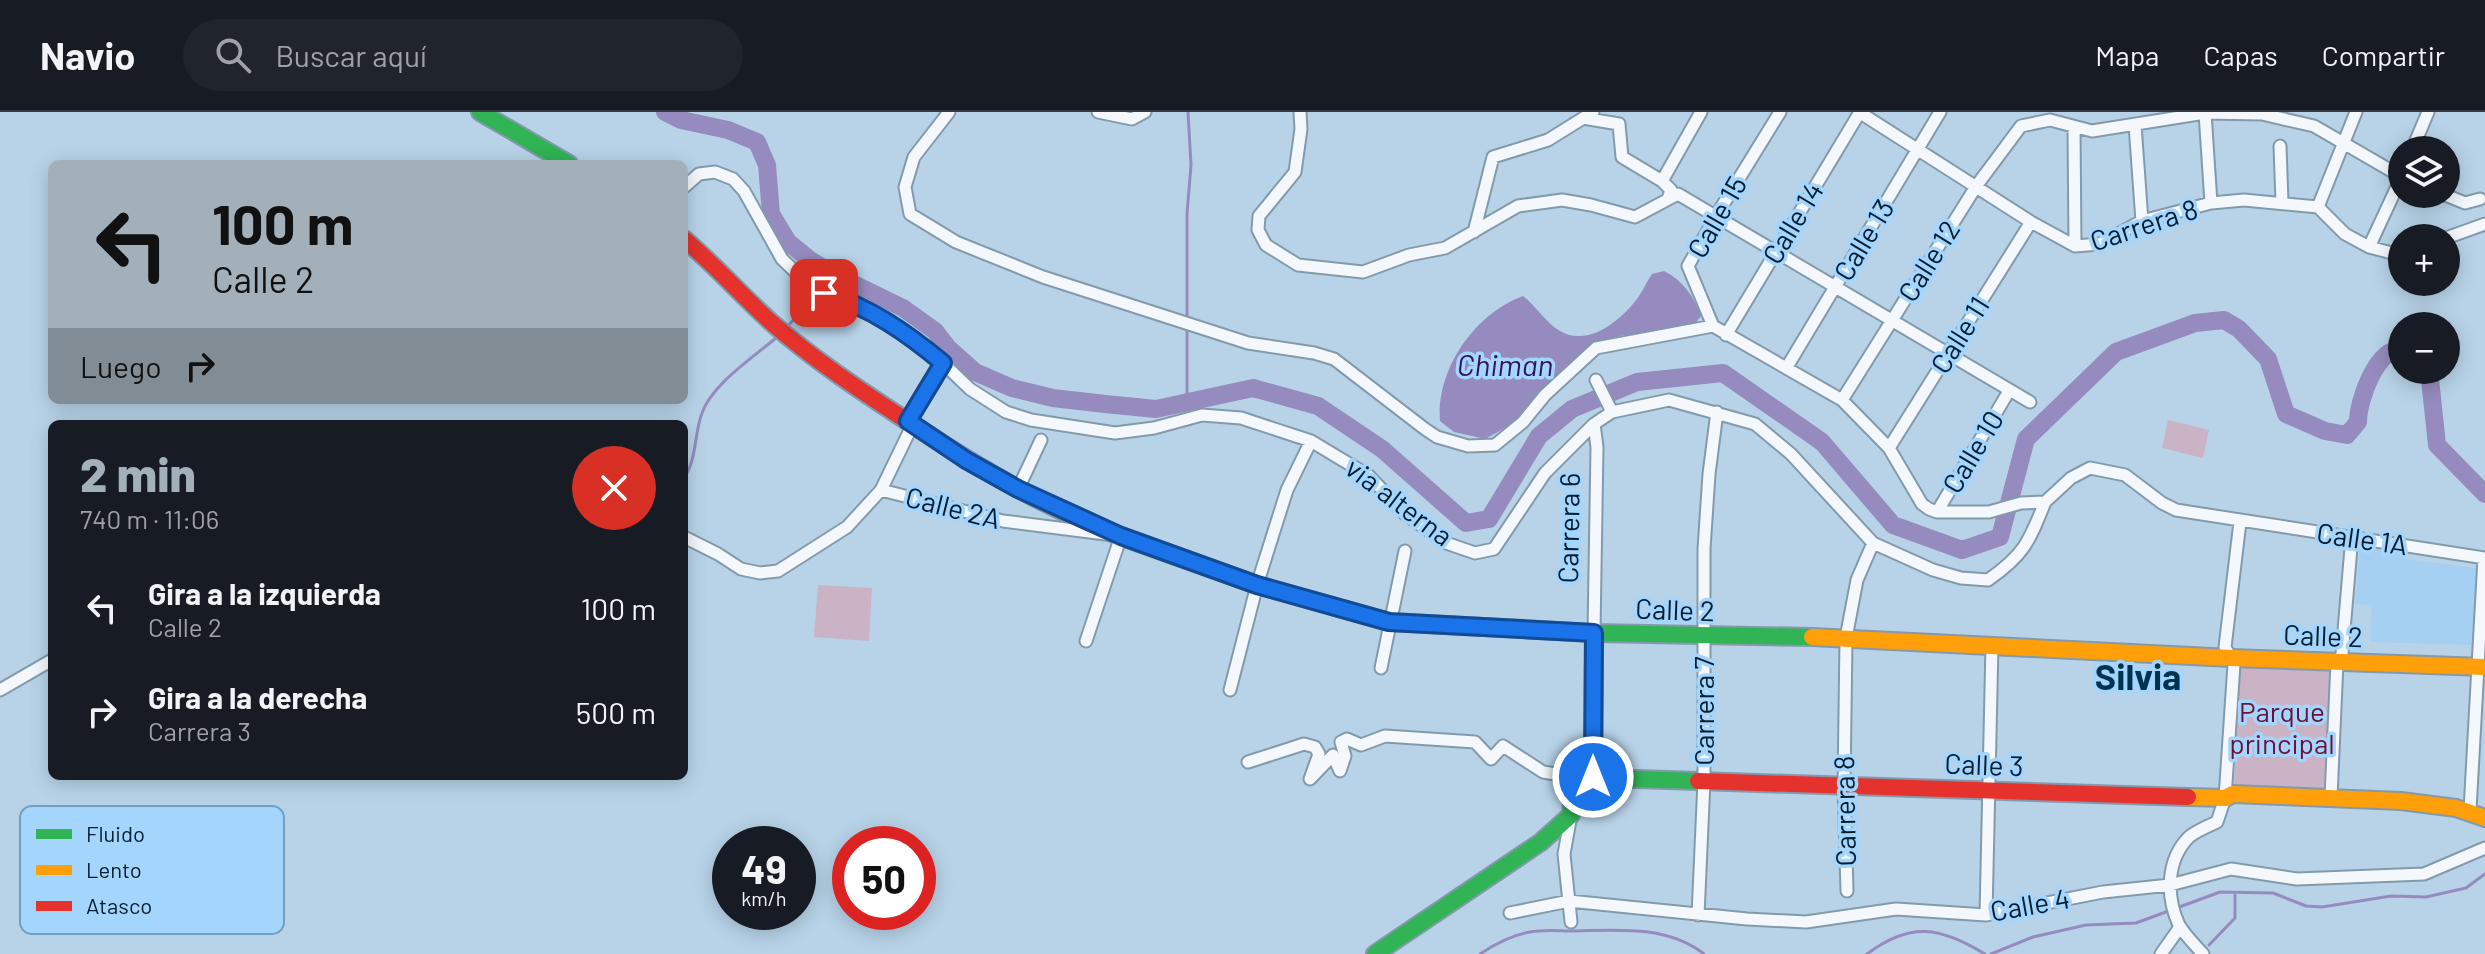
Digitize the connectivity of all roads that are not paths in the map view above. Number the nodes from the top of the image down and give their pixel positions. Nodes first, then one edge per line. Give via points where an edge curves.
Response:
1 (480, 112) edge
2 (949, 112) edge
3 (1098, 112) edge
4 (1145, 112) edge
5 (1300, 112) edge
6 (1701, 112) edge
7 (1780, 112) edge
8 (1860, 112) edge
9 (1940, 112) edge
10 (2356, 112) edge
11 (2428, 112) edge
12 (2205, 113) edge
13 (1588, 115) edge
14 (2135, 125) junction
15 (2074, 127) junction
16 (2418, 136) edge
17 (2343, 143) junction
18 (2280, 146) dead end
19 (1918, 149) junction
20 (562, 160) edge
21 (2388, 169) edge
22 (1662, 181) junction
23 (688, 184) edge
24 (1977, 185) junction
25 (1673, 197) junction
26 (2480, 199) dead end
27 (2460, 201) edge
28 (2282, 202) junction
29 (2211, 203) junction
30 (2318, 207) junction
31 (2388, 207) edge
32 (1716, 216) junction
33 (2142, 221) junction
34 (2031, 222) junction
35 (2485, 224) edge
36 (1474, 232) junction
37 (2460, 233) edge
38 (688, 242) edge
39 (2075, 246) junction
40 (2369, 247) junction
41 (1776, 252) junction
42 (2388, 252) edge
43 (1835, 287) junction
44 (1891, 322) junction
45 (1713, 326) junction
46 (1726, 335) junction
47 (1949, 355) junction
48 (943, 363) junction
49 (1787, 367) junction
50 (1596, 380) dead end
51 (2009, 391) junction
52 (1842, 400) junction
53 (2030, 402) dead end
54 (1612, 412) junction
55 (1717, 412) junction
56 (910, 423) junction
57 (1594, 424) junction
58 (1041, 440) dead end
59 (1311, 441) junction
60 (1889, 448) junction
61 (1018, 489) junction
62 (881, 490) junction
63 (2045, 502) junction
64 (1937, 512) junction
65 (2240, 522) junction
66 (1121, 536) junction
67 (2352, 536) junction
68 (688, 539) edge
69 (1873, 543) junction
70 (1405, 551) dead end
71 (2484, 558) edge
72 (1257, 585) junction
73 (1389, 622) junction
74 (1594, 633) junction
75 (1705, 637) junction
76 (1846, 638) junction
77 (1086, 641) dead end
78 (1992, 645) junction
79 (2231, 658) junction
80 (48, 662) edge
81 (2337, 663) junction
82 (2482, 667) edge
83 (1381, 668) dead end
84 (0, 690) edge
85 (1230, 690) dead end
86 (1248, 762) dead end
87 (1574, 777) junction
88 (1593, 777) junction
89 (1704, 781) junction
90 (1844, 787) junction
91 (1990, 792) junction
92 (2331, 797) junction
93 (2225, 798) junction
94 (2477, 814) edge
95 (1571, 815) junction
96 (1541, 842) junction
97 (2485, 848) edge
98 (1564, 854) junction
99 (2170, 885) junction
100 (1847, 891) dead end
101 (1569, 901) junction
102 (1510, 913) dead end
103 (1698, 915) junction
104 (1986, 915) junction
105 (1571, 922) dead end
106 (2178, 922) junction
107 (1375, 954) edge
108 (2161, 954) edge
109 (2203, 954) edge

1 - 20 main road
2 - 45 street via 914,157 905,187 910,214 956,242 1043,277 1248,343 1334,359 1437,437 1468,446 1495,445 1596,348
3 - 4 street via 1132,119
5 - 36 street via 1295,172 1259,216 1258,230 1266,245 1280,255 1298,265 1363,272 1445,248
6 - 22 street
7 - 32 street, Calle 15
8 - 19 street, Carrera 8
8 - 41 street, Calle 14
9 - 19 street, Calle 13
10 - 17 street
11 - 16 street
12 - 14 street
12 - 17 street via 2262,114 2314,126
12 - 29 street
13 - 22 street via 1619,124 1622,157
13 - 36 street via 1548,140 1493,157
14 - 15 street via 2092,131
14 - 33 street
15 - 24 street, Calle 12 via 2050,120 2021,126
15 - 39 street
17 - 21 street
17 - 30 street
18 - 28 street
19 - 24 street, Carrera 8
19 - 43 street, Calle 13
22 - 25 street
23 - 48 street, via alterna via 699,174 715,172 733,179 782,259 806,282 884,319
24 - 34 street, Carrera 8
24 - 44 street, Calle 12
25 - 32 street
25 - 36 street via 1635,217 1562,200 1518,206
26 - 27 street
28 - 29 street, Carrera 8
28 - 30 street, Carrera 8
29 - 33 street, Carrera 8
30 - 40 street via 2345,234
31 - 40 street
32 - 41 street
32 - 45 street, Calle 15 via 1688,266
33 - 39 street, Carrera 8 via 2099,244
34 - 39 street, Carrera 8
34 - 47 street, Calle 11
35 - 37 street
38 - 56 main road, Calle 2 via 832,372
40 - 42 street
41 - 43 street
41 - 46 street, Calle 14
43 - 44 street
43 - 49 street, Calle 13
44 - 47 street
44 - 52 street, Calle 12
45 - 46 street
46 - 49 street
47 - 51 street
47 - 60 street, Calle 11
48 - 56 street
48 - 59 street, via alterna via 970,389 1006,412 1031,420 1115,433 1202,415 1241,418
49 - 52 street
50 - 54 street
51 - 53 street
51 - 64 street, Calle 10
52 - 60 street
54 - 55 street, via alterna via 1669,400
54 - 57 street, via alterna
55 - 69 street, via alterna via 1755,424 1791,454
55 - 75 street, Carrera 7 via 1704,549
56 - 61 main road, Calle 2
56 - 62 street
57 - 59 street, via alterna via 1545,473 1494,549 1475,553 1446,543 1405,514 1369,476
57 - 74 street, Carrera 6
58 - 61 street
59 - 72 street via 1287,490
60 - 64 street via 1922,504
61 - 66 main road, Calle 2
62 - 66 street, Calle 2A via 1003,521
62 - 68 street via 847,527 778,571 741,569
63 - 64 street via 1989,512
63 - 65 street, Calle 1A via 2090,468 2125,475 2176,510
63 - 69 street, via alterna via 2016,560 1988,580 1933,570
65 - 67 street, Calle 1A
65 - 79 street via 2225,647
66 - 72 main road, Calle 2
66 - 77 street
67 - 71 street, Calle 1A
67 - 81 street
69 - 76 street, Carrera 8 via 1857,580
70 - 73 street
71 - 82 street
72 - 73 main road, Calle 2
72 - 85 street
73 - 74 main road, Calle 2
73 - 83 street
74 - 75 main road, Calle 2
74 - 88 main road, Carrera 6
75 - 76 main road, Calle 2
75 - 89 street, Carrera 7
76 - 78 main road, Calle 2
76 - 90 street, Carrera 8
78 - 79 main road, Calle 2
78 - 91 street
79 - 81 main road, Calle 2
79 - 93 street
80 - 84 street
81 - 82 main road, Calle 2
81 - 92 street
82 - 94 street
86 - 87 street, Calle 3 via 1304,744 1315,747 1319,754 1310,779 1333,755 1340,771 1345,756 1341,742 1361,745 1385,736 1475,742 1491,759 1503,746 1543,772
87 - 88 main road, Calle 3
87 - 95 main road
88 - 89 main road, Calle 3
89 - 90 main road, Calle 3
89 - 103 street, Carrera 7
90 - 91 main road, Calle 3
90 - 100 street, Carrera 8
91 - 93 main road, Calle 3
91 - 104 street
92 - 93 main road, Calle 3
92 - 94 main road, Calle 3
93 - 99 street via 2217,822 2190,836 2174,860
95 - 96 main road
95 - 98 street
96 - 98 street via 1555,843
96 - 107 main road
97 - 99 street, Calle 4 via 2424,874 2297,879 2231,869
98 - 101 street
99 - 104 street, Calle 4
99 - 106 street
101 - 102 street, Calle 4
101 - 103 street, Calle 4
101 - 105 street
103 - 104 street, Calle 4 via 1806,922 1896,909
106 - 108 street
106 - 109 street

